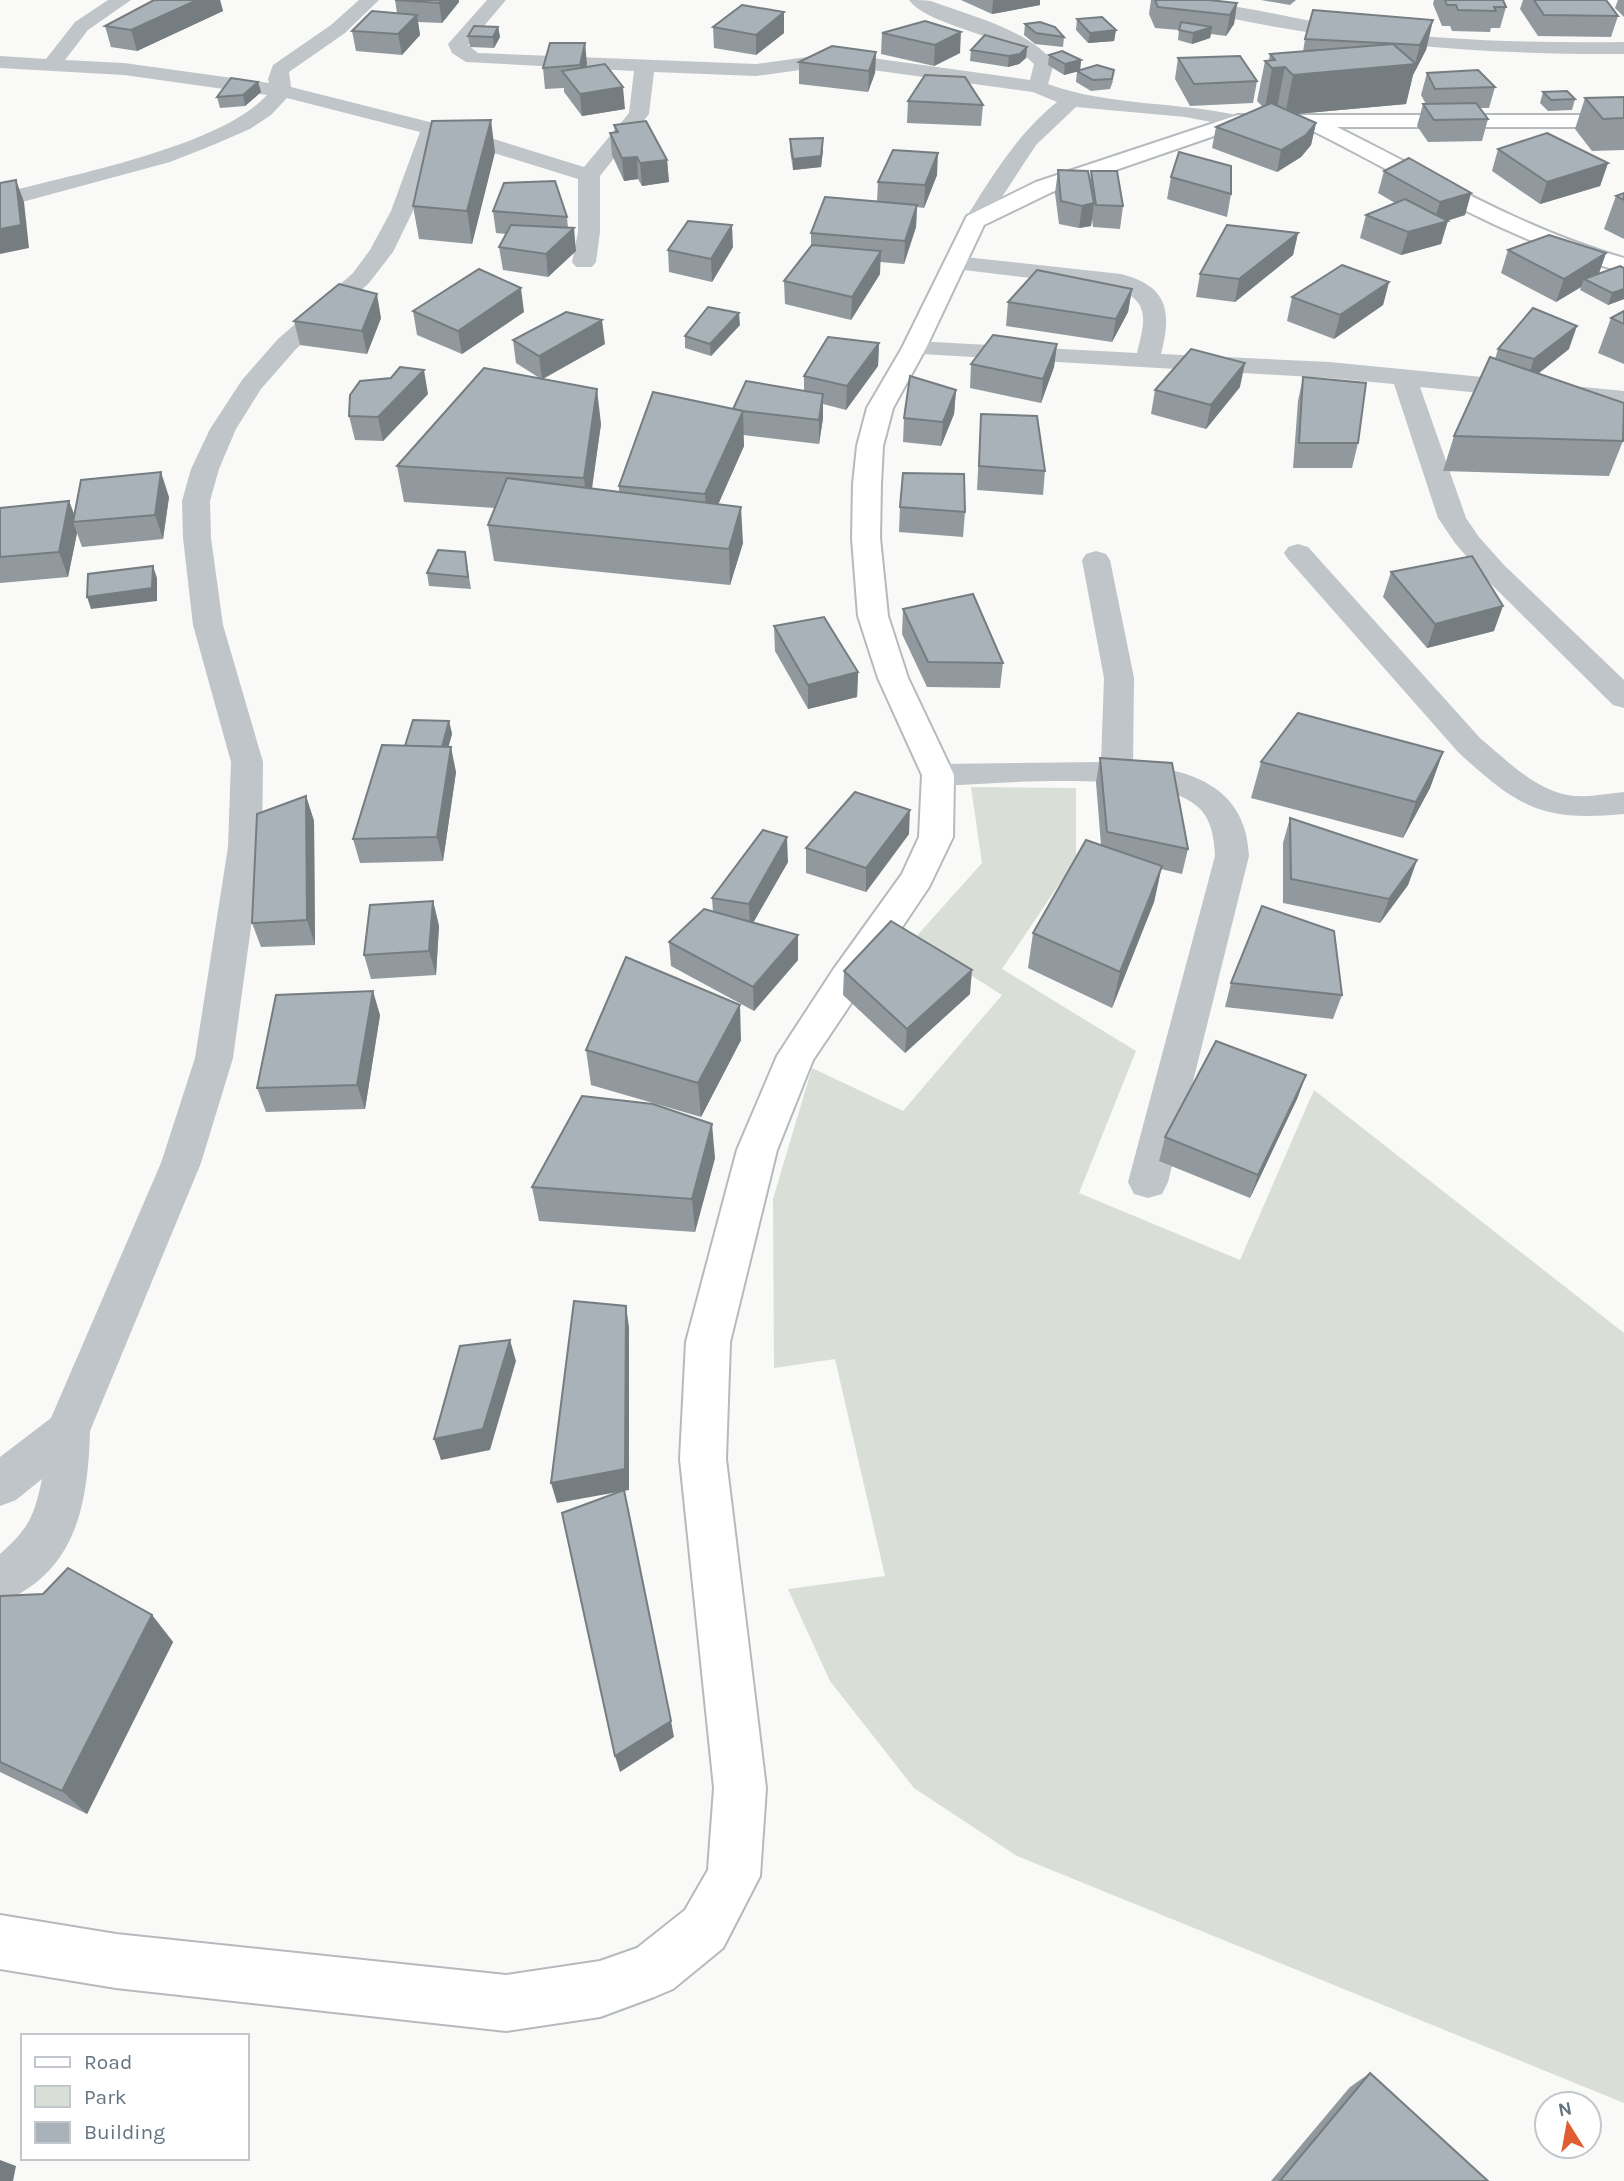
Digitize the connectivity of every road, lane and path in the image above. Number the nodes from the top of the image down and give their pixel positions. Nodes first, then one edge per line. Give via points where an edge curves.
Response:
1 (122, 0) edge
2 (370, 0) edge
3 (497, 0) edge
4 (918, 0) edge
5 (1173, 0) edge
6 (1624, 48) edge
7 (0, 62) edge
8 (644, 64) junction
9 (52, 65) junction
10 (1037, 87) junction
11 (282, 91) junction
12 (1072, 100) junction
13 (1238, 121) junction
14 (1305, 121) junction
15 (1624, 121) edge
16 (1383, 122) junction
17 (431, 129) junction
18 (1398, 164) junction
19 (589, 174) junction
20 (0, 201) edge
21 (975, 221) junction
22 (584, 262) dead end
23 (955, 263) junction
24 (1624, 265) edge
25 (914, 348) junction
26 (1147, 361) junction
27 (1404, 377) junction
28 (1624, 399) edge
29 (1298, 553) dead end
30 (1096, 560) dead end
31 (1624, 698) edge
32 (1117, 773) junction
33 (938, 775) junction
34 (1624, 803) edge
35 (1148, 1182) dead end
36 (68, 1431) junction
37 (0, 1485) edge
38 (0, 1580) edge
39 (0, 1942) edge

1 - 9 street via 88,20 69,38
2 - 11 street via 338,29 280,69
3 - 8 street via 458,44 464,54 486,59
4 - 10 street via 1037,54 1044,63
5 - 6 street via 1329,31 1395,39 1531,49
7 - 9 street
8 - 10 street via 756,69 836,60
8 - 19 street via 639,114
9 - 11 street via 178,75
10 - 12 street
11 - 17 street
11 - 20 street via 243,125 206,141 162,158
12 - 13 street
12 - 21 street via 1027,140
13 - 14 street
13 - 21 street via 1044,187
14 - 16 street
14 - 18 street
15 - 16 street
16 - 18 street
17 - 19 street
17 - 36 street via 402,211 381,252 361,278 286,344 257,378 223,429 196,501 208,625 247,762 245,847 214,1058 181,1163
18 - 24 street via 1513,226
19 - 22 street
21 - 23 street
23 - 25 street
23 - 26 street via 1121,281 1137,288 1146,293 1153,307
25 - 26 street
25 - 33 street via 880,408 873,433 866,538 873,616 893,678
26 - 27 street
27 - 28 street
27 - 31 street via 1452,518 1494,571
29 - 34 street via 1469,745 1497,770 1555,804
30 - 32 street via 1119,678
32 - 33 street
32 - 35 street via 1173,780 1200,792 1225,817 1232,838
33 - 39 street via 936,837 917,878 796,1056 761,1138 708,1342 704,1459 740,1787 734,1876 704,1928 654,1970 600,1989 506,2003 116,1961
36 - 37 street
36 - 38 street via 58,1511 39,1550

